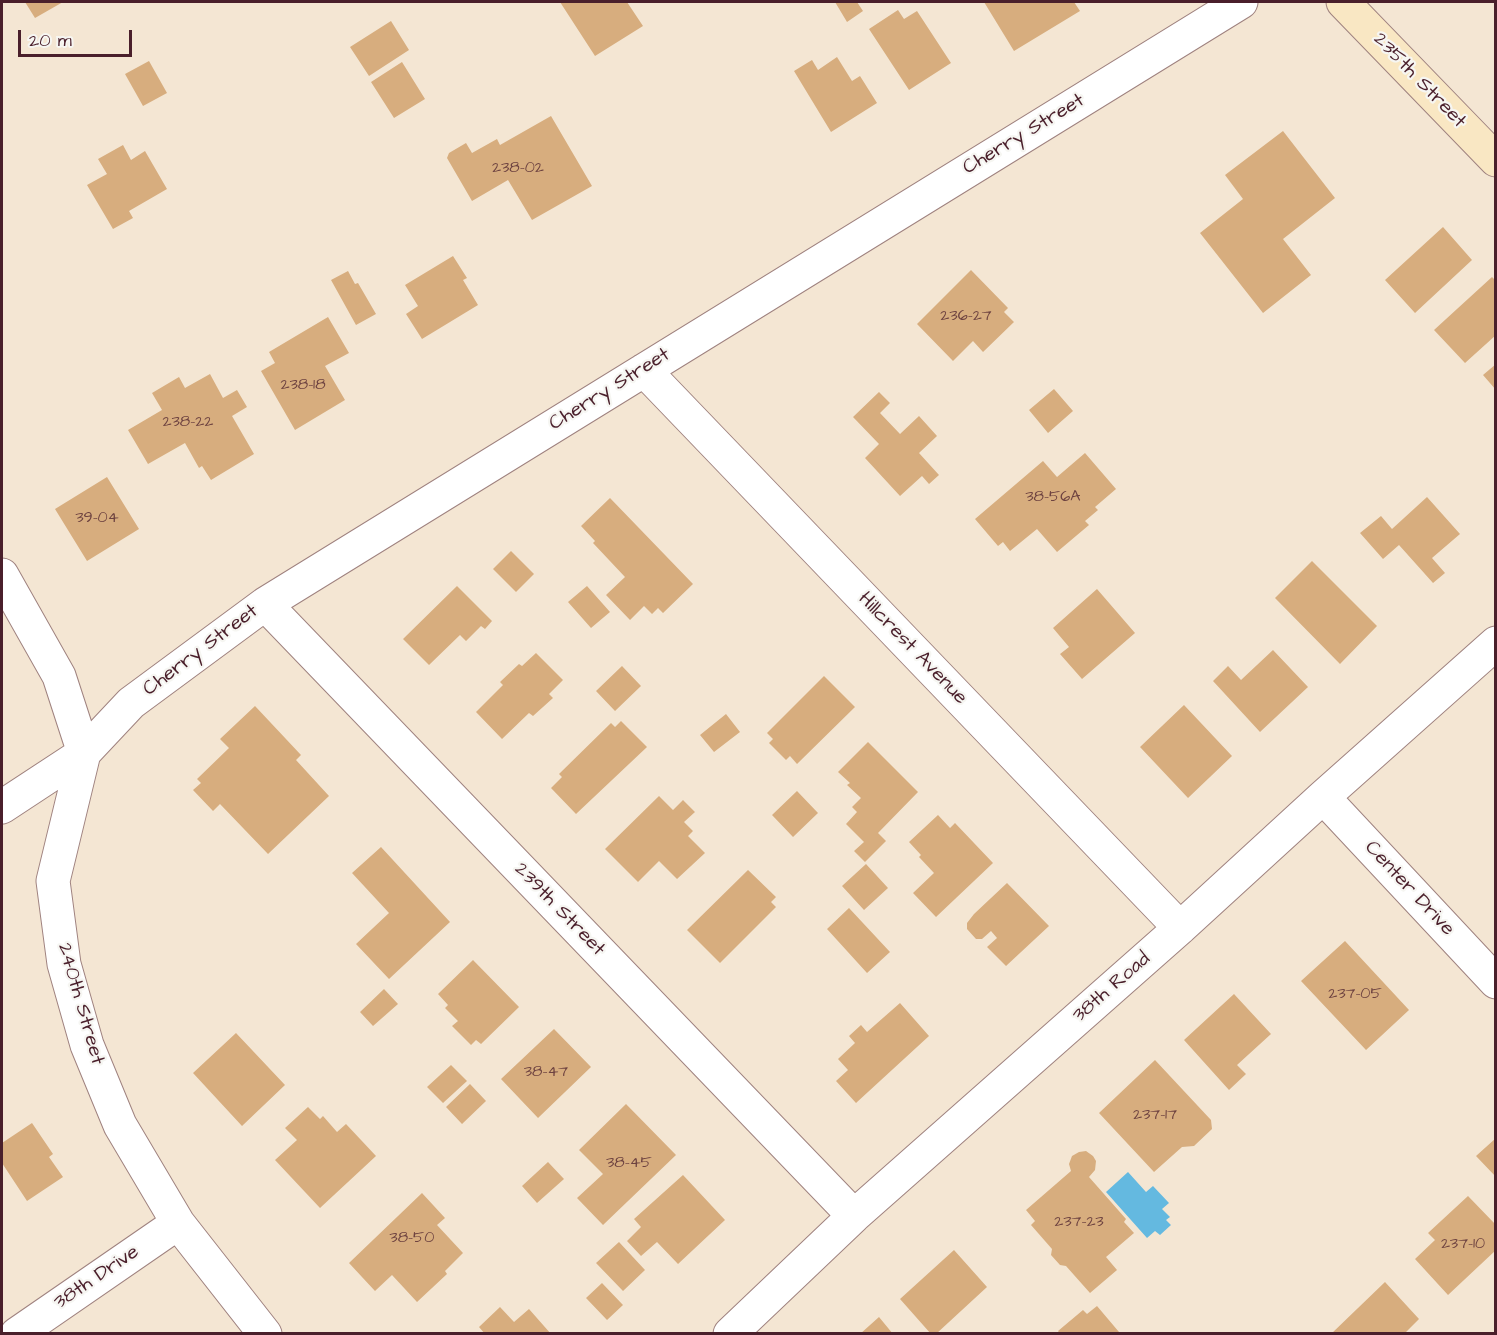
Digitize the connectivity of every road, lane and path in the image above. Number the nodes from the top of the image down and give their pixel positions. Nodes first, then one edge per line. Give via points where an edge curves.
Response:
1 (1241, 2) edge
2 (1343, 2) edge
3 (1496, 160) edge
4 (644, 369) junction
5 (2, 575) edge
6 (265, 604) junction
7 (1496, 644) edge
8 (84, 753) junction
9 (1323, 797) junction
10 (2, 807) edge
11 (1180, 928) junction
12 (1496, 982) edge
13 (854, 1216) junction
14 (178, 1223) junction
15 (17, 1334) edge
16 (265, 1334) edge
17 (730, 1334) edge

1 - 4 street, Cherry Street
2 - 3 main road, 235th Street
4 - 6 street, Cherry Street
4 - 11 street, Hillcrest Avenue
5 - 8 street via 59,676
6 - 8 street, Cherry Street via 131,703
6 - 13 street, 239th Street
7 - 9 street, 38th Road
8 - 10 street, Cherry Street
8 - 14 street, 240th Street via 53,881 64,964 87,1045 120,1125
9 - 11 street, 38th Road
9 - 12 street, Center Drive
11 - 13 street, 38th Road
13 - 17 street, 38th Road
14 - 15 street, 38th Drive
14 - 16 street, 240th Street

